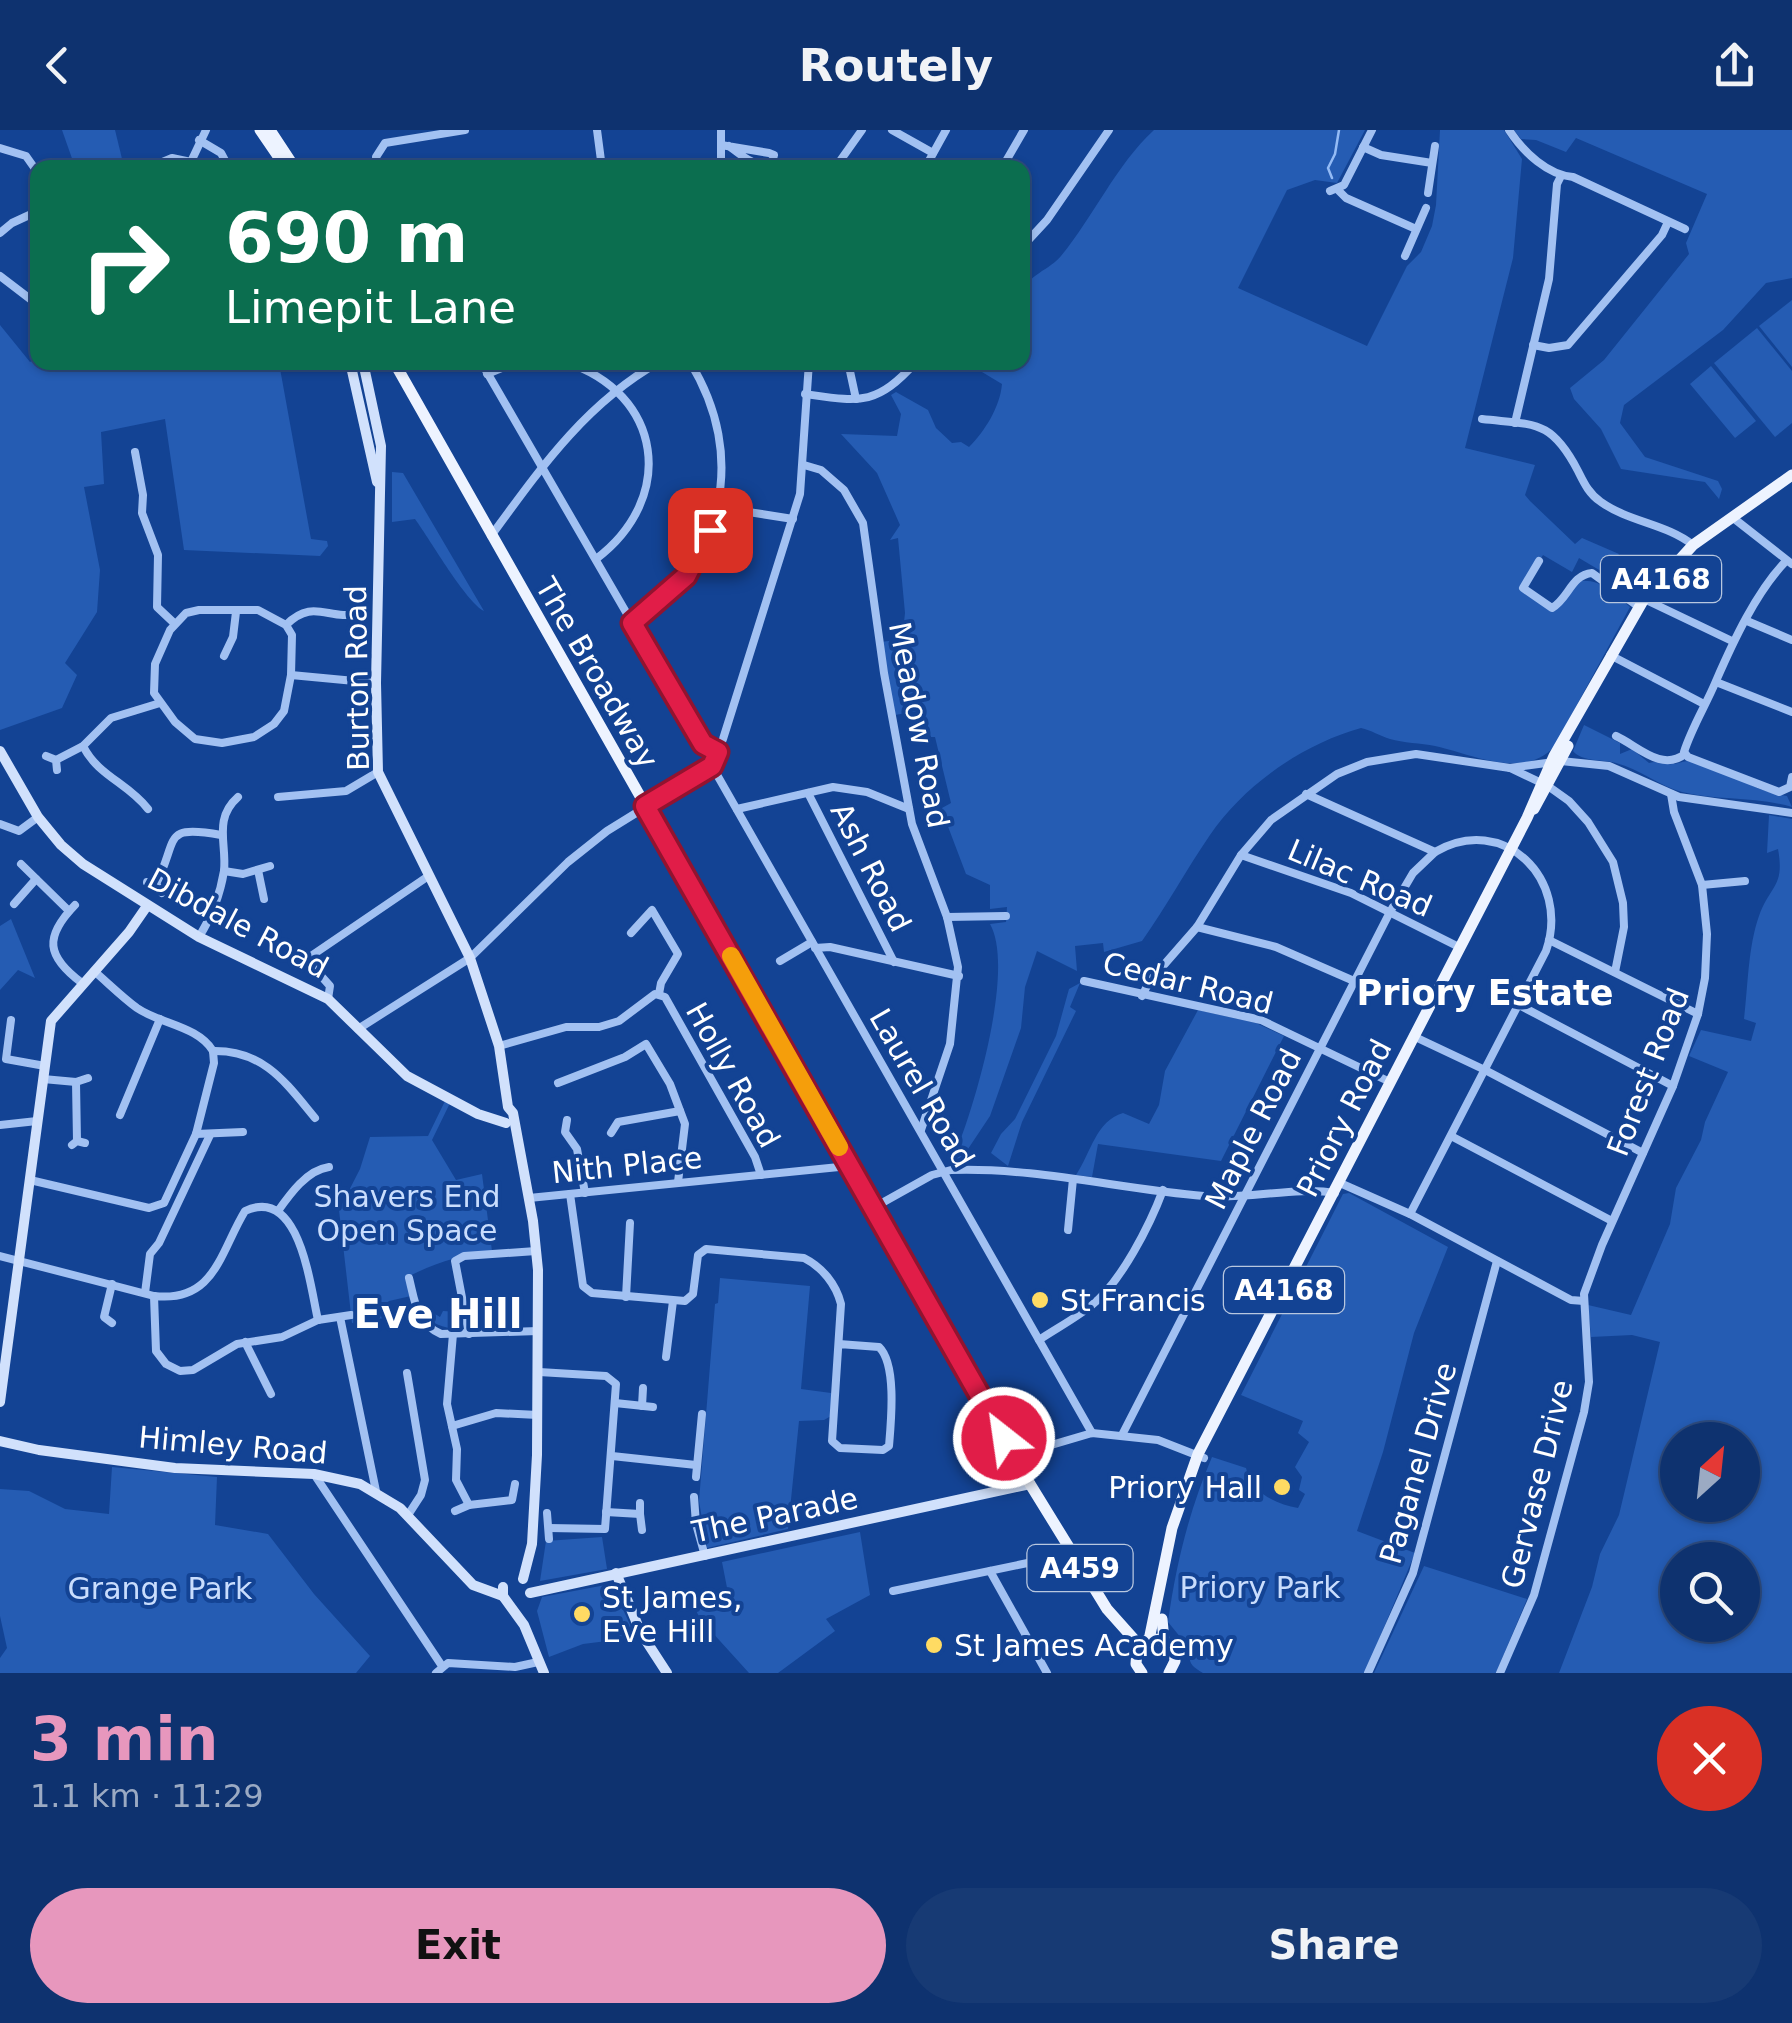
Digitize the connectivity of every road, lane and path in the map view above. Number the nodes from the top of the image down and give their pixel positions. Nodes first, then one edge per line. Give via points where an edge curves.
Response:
1 (206, 130) edge
2 (260, 130) edge
3 (270, 130) edge
4 (465, 130) edge
5 (597, 130) edge
6 (721, 130) edge
7 (862, 130) edge
8 (892, 130) edge
9 (946, 130) edge
10 (1024, 130) edge
11 (1109, 130) edge
12 (1372, 130) edge
13 (1509, 130) edge
14 (199, 140) junction
15 (725, 145) junction
16 (1434, 146) dead end
17 (1364, 147) junction
18 (0, 148) edge
19 (934, 153) junction
20 (192, 160) edge
21 (226, 160) edge
22 (281, 160) edge
23 (290, 160) edge
24 (378, 160) edge
25 (601, 160) edge
26 (722, 160) edge
27 (750, 160) edge
28 (773, 160) edge
29 (841, 160) edge
30 (929, 160) edge
31 (1007, 160) edge
32 (30, 161) edge
33 (1432, 163) junction
34 (1560, 178) junction
35 (1428, 193) dead end
36 (1426, 208) dead end
37 (30, 215) edge
38 (1668, 222) junction
39 (1416, 229) junction
40 (1685, 229) dead end
41 (0, 233) edge
42 (1030, 238) edge
43 (1405, 256) dead end
44 (2, 282) edge
45 (30, 305) edge
46 (1533, 345) junction
47 (351, 370) edge
48 (363, 370) edge
49 (364, 370) edge
50 (397, 370) edge
51 (485, 370) edge
52 (497, 370) edge
53 (584, 370) edge
54 (648, 370) edge
55 (694, 370) edge
56 (808, 370) edge
57 (850, 370) edge
58 (909, 370) edge
59 (487, 374) junction
60 (617, 390) junction
61 (805, 394) junction
62 (356, 396) junction
63 (856, 399) junction
64 (1482, 419) dead end
65 (1515, 423) junction
66 (135, 452) dead end
67 (804, 465) junction
68 (541, 466) junction
69 (1792, 475) edge
70 (381, 497) junction
71 (717, 507) junction
72 (1732, 517) junction
73 (792, 519) junction
74 (490, 536) junction
75 (1693, 545) junction
76 (596, 558) junction
77 (1539, 561) dead end
78 (1789, 562) edge
79 (1642, 603) junction
80 (236, 612) junction
81 (354, 618) dead end
82 (1746, 621) junction
83 (632, 623) junction
84 (174, 624) junction
85 (286, 625) junction
86 (1792, 640) edge
87 (1732, 642) junction
88 (230, 646) junction
89 (243, 652) dead end
90 (1610, 655) junction
91 (224, 656) dead end
92 (291, 676) junction
93 (1716, 682) junction
94 (376, 684) junction
95 (160, 703) junction
96 (1704, 704) junction
97 (1792, 712) edge
98 (1616, 736) dead end
99 (1628, 741) junction
100 (83, 746) junction
101 (0, 750) edge
102 (718, 752) junction
103 (1622, 753) dead end
104 (1686, 756) junction
105 (53, 762) dead end
106 (1556, 762) junction
107 (712, 766) junction
108 (1510, 768) junction
109 (378, 772) junction
110 (1792, 777) edge
111 (1544, 784) junction
112 (808, 793) junction
113 (1306, 794) junction
114 (1671, 794) junction
115 (291, 796) junction
116 (238, 797) dead end
117 (140, 798) junction
118 (278, 798) dead end
119 (645, 806) junction
120 (129, 808) dead end
121 (737, 808) junction
122 (148, 809) dead end
123 (292, 809) dead end
124 (909, 809) junction
125 (1792, 814) edge
126 (38, 817) junction
127 (1527, 818) junction
128 (0, 824) edge
129 (221, 836) junction
130 (1510, 850) junction
131 (1435, 852) junction
132 (1241, 855) junction
133 (20, 864) dead end
134 (270, 866) dead end
135 (258, 870) junction
136 (224, 871) junction
137 (427, 878) junction
138 (36, 879) junction
139 (1745, 881) dead end
140 (1702, 886) junction
141 (162, 893) dead end
142 (264, 899) dead end
143 (647, 900) dead end
144 (14, 904) dead end
145 (146, 906) junction
146 (652, 910) junction
147 (1390, 912) junction
148 (1006, 916) dead end
149 (946, 917) junction
150 (1197, 927) junction
151 (631, 933) dead end
152 (199, 937) junction
153 (1549, 940) junction
154 (814, 945) junction
155 (1459, 947) junction
156 (470, 958) junction
157 (780, 961) dead end
158 (894, 962) junction
159 (94, 971) junction
160 (1616, 972) junction
161 (959, 976) junction
162 (1084, 981) dead end
163 (1354, 981) junction
164 (82, 982) junction
165 (659, 994) junction
166 (1142, 996) junction
167 (328, 1000) junction
168 (1519, 1005) junction
169 (1698, 1014) junction
170 (160, 1019) junction
171 (11, 1020) dead end
172 (358, 1029) junction
173 (1413, 1036) junction
174 (499, 1046) junction
175 (1321, 1047) junction
176 (213, 1051) junction
177 (568, 1062) dead end
178 (46, 1066) junction
179 (1486, 1070) junction
180 (574, 1076) junction
181 (43, 1078) junction
182 (88, 1078) dead end
183 (76, 1082) junction
184 (1390, 1082) junction
185 (558, 1084) dead end
186 (1673, 1086) junction
187 (306, 1106) junction
188 (680, 1110) junction
189 (505, 1112) junction
190 (120, 1114) dead end
191 (297, 1114) dead end
192 (316, 1118) dead end
193 (37, 1120) junction
194 (567, 1120) dead end
195 (0, 1125) edge
196 (921, 1130) junction
197 (244, 1132) dead end
198 (611, 1133) dead end
199 (196, 1134) junction
200 (210, 1134) junction
201 (1452, 1136) junction
202 (78, 1143) dead end
203 (1643, 1153) junction
204 (323, 1164) dead end
205 (849, 1166) junction
206 (943, 1171) junction
207 (761, 1175) junction
208 (1073, 1179) junction
209 (30, 1180) junction
210 (678, 1182) junction
211 (1337, 1188) junction
212 (1163, 1190) junction
213 (586, 1193) junction
214 (570, 1194) junction
215 (1243, 1196) junction
216 (528, 1198) junction
217 (873, 1208) junction
218 (278, 1211) junction
219 (1410, 1214) junction
220 (1612, 1222) junction
221 (630, 1223) dead end
222 (1068, 1230) dead end
223 (536, 1250) junction
224 (0, 1256) edge
225 (21, 1260) junction
226 (1497, 1261) junction
227 (409, 1278) dead end
228 (112, 1284) junction
229 (149, 1294) junction
230 (626, 1296) junction
231 (673, 1300) junction
232 (1584, 1302) junction
233 (351, 1315) dead end
234 (340, 1317) junction
235 (318, 1320) junction
236 (112, 1322) dead end
237 (538, 1331) junction
238 (453, 1334) junction
239 (468, 1334) junction
240 (1039, 1340) junction
241 (245, 1342) junction
242 (839, 1344) junction
243 (666, 1357) dead end
244 (539, 1372) junction
245 (407, 1374) dead end
246 (1234, 1387) junction
247 (643, 1388) dead end
248 (271, 1394) dead end
249 (0, 1402) edge
250 (615, 1403) junction
251 (642, 1406) junction
252 (653, 1408) dead end
253 (702, 1414) dead end
254 (538, 1415) junction
255 (452, 1426) junction
256 (1092, 1433) junction
257 (1122, 1435) junction
258 (0, 1441) edge
259 (612, 1456) junction
260 (1014, 1456) junction
261 (1201, 1456) junction
262 (696, 1464) junction
263 (314, 1474) junction
264 (696, 1478) dead end
265 (515, 1484) dead end
266 (1030, 1484) junction
267 (376, 1491) junction
268 (694, 1496) dead end
269 (469, 1505) junction
270 (455, 1511) dead end
271 (606, 1512) junction
272 (548, 1513) dead end
273 (408, 1515) junction
274 (548, 1528) junction
275 (642, 1530) dead end
276 (548, 1540) dead end
277 (1071, 1554) junction
278 (705, 1556) junction
279 (990, 1571) junction
280 (616, 1573) junction
281 (519, 1579) junction
282 (894, 1591) dead end
283 (530, 1593) junction
284 (504, 1595) junction
285 (524, 1604) junction
286 (524, 1625) junction
287 (1164, 1641) junction
288 (1145, 1643) junction
289 (1175, 1660) junction
290 (541, 1668) edge
291 (439, 1669) edge
292 (667, 1673) edge
293 (1046, 1673) edge
294 (1142, 1673) edge
295 (1169, 1673) edge
296 (1186, 1673) edge
297 (1368, 1673) edge
298 (1500, 1673) edge

1 - 14 street
2 - 22 main road
3 - 23 main road
4 - 24 street via 385,143
5 - 25 street
6 - 15 street
7 - 29 street
8 - 19 street
9 - 19 street
10 - 31 street
11 - 42 street
12 - 17 street
13 - 34 street via 1521,150
14 - 20 street
14 - 21 street
15 - 26 street
15 - 27 street
15 - 28 street via 774,155
16 - 33 street
17 - 33 street
17 - 39 street via 1344,185 1334,190
18 - 32 street
19 - 30 street
33 - 35 street
34 - 38 street via 1573,177
34 - 46 street via 1549,279
36 - 39 street
37 - 41 street
38 - 40 street
38 - 46 street via 1568,344
39 - 43 street
44 - 45 street
46 - 65 street
47 - 62 main road, Burton Road
48 - 62 main road via 364,392
49 - 70 main road, Burton Road via 381,446
50 - 74 main road, The Broadway / A459
51 - 59 street
52 - 59 street
53 - 60 street
54 - 60 street
55 - 71 street via 719,429
56 - 61 street
57 - 63 street
58 - 63 street via 881,394
59 - 68 street
60 - 68 street
60 - 76 street via 641,426 648,472 628,530
61 - 63 street
61 - 67 street
62 - 70 main road, Burton Road
64 - 65 street
65 - 75 street via 1556,436 1596,500
66 - 84 street via 144,473 143,518 158,556 157,606
67 - 73 street
67 - 124 street, Meadow Road via 844,490 866,534 872,605
68 - 74 street
68 - 76 street
69 - 72 main road, Priory Road / A4168
70 - 94 main road, Burton Road
71 - 73 street
71 - 83 street via 686,576
72 - 75 main road, Priory Road / A4168
72 - 78 street
73 - 102 street
74 - 119 main road, The Broadway / A459
75 - 79 main road, Priory Road / A4168
76 - 83 street
77 - 79 street via 1523,588 1552,608 1577,578 1592,573
78 - 82 street via 1765,586
79 - 87 street
79 - 90 main road, Priory Road / A4168
80 - 84 street via 199,610
80 - 85 street via 258,610
80 - 88 street
81 - 85 street via 310,610
82 - 86 street
82 - 87 street
83 - 102 street via 703,744
84 - 95 street via 154,668
85 - 92 street via 293,643
87 - 93 street
88 - 89 street
88 - 91 street
90 - 96 street
90 - 106 main road, Priory Road / A4168
92 - 94 street
92 - 95 street via 281,716 247,739 195,738
93 - 96 street
93 - 97 street
94 - 109 main road, Burton Road
95 - 100 street via 111,718
96 - 104 street
98 - 99 street
99 - 103 street
99 - 104 street via 1649,758 1671,762
100 - 105 street
100 - 117 street via 96,768
101 - 126 main road, Dibdale Road
102 - 107 street
104 - 110 street via 1779,792 1790,787
106 - 108 street
106 - 111 main road, Priory Road / A4168
106 - 114 street via 1626,771
107 - 119 street
107 - 121 street, Laurel Road
108 - 111 street
108 - 113 street via 1416,754 1367,762
109 - 115 street via 346,791
109 - 137 main road, Burton Road
111 - 127 main road, Priory Road / A4168
111 - 127 main road, Priory Road / A4168
111 - 160 street via 1588,822 1613,862 1624,902
112 - 121 street
112 - 124 street via 832,787 867,792
112 - 158 street, Ash Road
113 - 131 street
113 - 132 street
114 - 125 street
114 - 140 street, Forest Road
115 - 118 street
115 - 123 street
116 - 129 street via 225,814
117 - 120 street
117 - 122 street
119 - 156 street via 568,862
119 - 205 main road, The Broadway / A459
121 - 154 street, Laurel Road
124 - 149 street, Meadow Road
126 - 128 street via 19,830
126 - 145 main road, Dibdale Road via 84,864
127 - 130 main road, Priory Road / A4168
129 - 136 street
129 - 141 street via 179,832 151,883
130 - 131 street via 1465,840
130 - 153 street via 1532,864 1548,892
130 - 155 main road, Priory Road / A4168
131 - 147 street, Maple Road via 1413,872
132 - 147 street, Lilac Road via 1318,879
132 - 150 street
133 - 138 street
134 - 135 street
135 - 136 street
135 - 142 street
136 - 152 street
137 - 156 main road, Burton Road
137 - 167 street via 311,956 330,986
138 - 144 street
138 - 164 street via 72,908 52,940 60,965
139 - 140 street
140 - 169 street, Forest Road via 1707,949
143 - 146 street
145 - 152 main road, Dibdale Road
145 - 159 main road
146 - 151 street
146 - 165 street via 678,954
147 - 155 street, Lilac Road
147 - 163 street, Maple Road
148 - 149 street
149 - 161 street, Meadow Road
150 - 163 street via 1276,948
150 - 166 street
152 - 167 main road, Dibdale Road
153 - 160 street
153 - 168 street
154 - 157 street
154 - 158 street
154 - 196 street, Laurel Road
155 - 173 main road, Priory Road / A4168
156 - 172 street
156 - 174 main road, Burton Road
158 - 161 street
159 - 164 main road
159 - 170 street
160 - 169 street
161 - 196 street, Meadow Road via 950,1044
162 - 166 street, Cedar Road
163 - 175 street, Maple Road
164 - 178 main road via 53,1016
165 - 174 street, Holly Road via 619,1021
165 - 207 street, Holly Road
166 - 175 street, Cedar Road via 1261,1020
167 - 172 main road, Dibdale Road
168 - 179 street
168 - 186 street
169 - 186 street, Forest Road
170 - 176 street
170 - 190 street
171 - 178 street via 6,1059
172 - 189 main road, Dibdale Road via 407,1076 478,1114
173 - 179 street
173 - 184 main road, Priory Road / A4168
174 - 189 main road, Burton Road
175 - 184 street, Cedar Road
175 - 215 street, Maple Road
176 - 187 street via 269,1066
176 - 199 street
177 - 180 street
178 - 181 main road
179 - 201 street
179 - 203 street
180 - 185 street
180 - 188 street via 649,1041
181 - 183 street
181 - 193 main road
182 - 183 street
183 - 202 street
184 - 211 main road, Priory Road / A4168
186 - 203 street, Forest Road
187 - 191 street
187 - 192 street
188 - 198 street via 623,1120
188 - 210 street via 685,1124
189 - 216 main road, Burton Road
193 - 195 street
193 - 209 main road
194 - 213 street
196 - 206 street, Laurel Road
197 - 200 street
199 - 200 street
199 - 209 street via 159,1207
200 - 229 street via 150,1254
201 - 219 street
201 - 220 street
203 - 220 street, Forest Road
204 - 218 street
205 - 207 street, Nith Place
205 - 217 main road, The Broadway / A459
206 - 208 street
206 - 217 street
206 - 240 street, Laurel Road
207 - 210 street, Nith Place
208 - 212 street
208 - 222 street
209 - 225 main road
210 - 213 street, Nith Place
211 - 215 street
211 - 219 street
211 - 246 main road, Priory Road / A4168
212 - 215 street
212 - 240 street via 1112,1283
213 - 214 street, Nith Place
214 - 216 street, Nith Place
214 - 230 street via 583,1286
215 - 257 street, Maple Road
216 - 223 main road, Burton Road
217 - 260 main road, The Broadway / A459
218 - 229 street via 245,1211 204,1282 179,1297
218 - 235 street via 296,1231
219 - 226 street
220 - 232 street, Forest Road
221 - 230 street
223 - 237 main road, Burton Road
223 - 239 street via 464,1256 454,1264
224 - 225 street
225 - 228 street
225 - 249 main road
226 - 232 street
226 - 297 street, Paganel Drive via 1412,1573
227 - 238 street via 419,1317 428,1328
228 - 229 street
228 - 236 street via 104,1316
229 - 241 street via 156,1351 172,1368 193,1370
230 - 231 street
231 - 242 street via 694,1294 702,1251 804,1258 838,1294
231 - 243 street
232 - 298 street, Gervase Drive via 1584,1412 1534,1595
233 - 234 street
234 - 235 street
234 - 267 street
235 - 241 street via 282,1337
237 - 239 street
237 - 244 main road, Burton Road
238 - 239 street
238 - 255 street
240 - 256 street, Laurel Road
241 - 248 street
242 - 242 street via 832,1441 840,1448 883,1450 892,1410 887,1355 879,1347
244 - 250 street via 606,1376 616,1384
244 - 254 main road, Burton Road
245 - 273 street via 425,1480
246 - 261 main road, Priory Road / A4168
246 - 261 main road, Priory Road / A4168
247 - 251 street
250 - 251 street
250 - 259 street
251 - 252 street
253 - 262 street
254 - 255 street via 496,1413
254 - 281 main road, Burton Road via 530,1558
255 - 269 street via 456,1480
256 - 257 street
256 - 260 street
257 - 261 street
258 - 263 main road, Himley Road via 175,1468
259 - 262 street
259 - 271 street
260 - 266 main road, The Broadway / A459
261 - 287 main road, Priory Road / A4168 via 1174,1550
261 - 288 main road, Priory Road / A4168 via 1172,1528
262 - 264 street
263 - 267 main road, Himley Road
263 - 291 street
265 - 269 street via 512,1500
266 - 277 main road, The Broadway / A459
266 - 278 main road, The Parade
267 - 273 main road, Himley Road
268 - 278 street
269 - 270 street
271 - 274 street via 604,1529
271 - 275 street via 640,1508
272 - 274 street
273 - 284 main road, Himley Road via 466,1578
274 - 276 street
277 - 279 street
277 - 288 main road, The Broadway / A459 via 1108,1608
278 - 280 main road, The Parade
279 - 282 street
279 - 293 street
280 - 283 main road, The Parade
280 - 292 main road via 641,1634
281 - 283 main road
281 - 284 main road
283 - 285 main road
284 - 285 main road via 514,1606
284 - 286 main road
285 - 286 main road
286 - 290 main road
287 - 288 main road
287 - 289 main road
288 - 294 main road, Priory Road via 1136,1660
289 - 295 main road
289 - 296 main road
290 - 291 street via 448,1663

